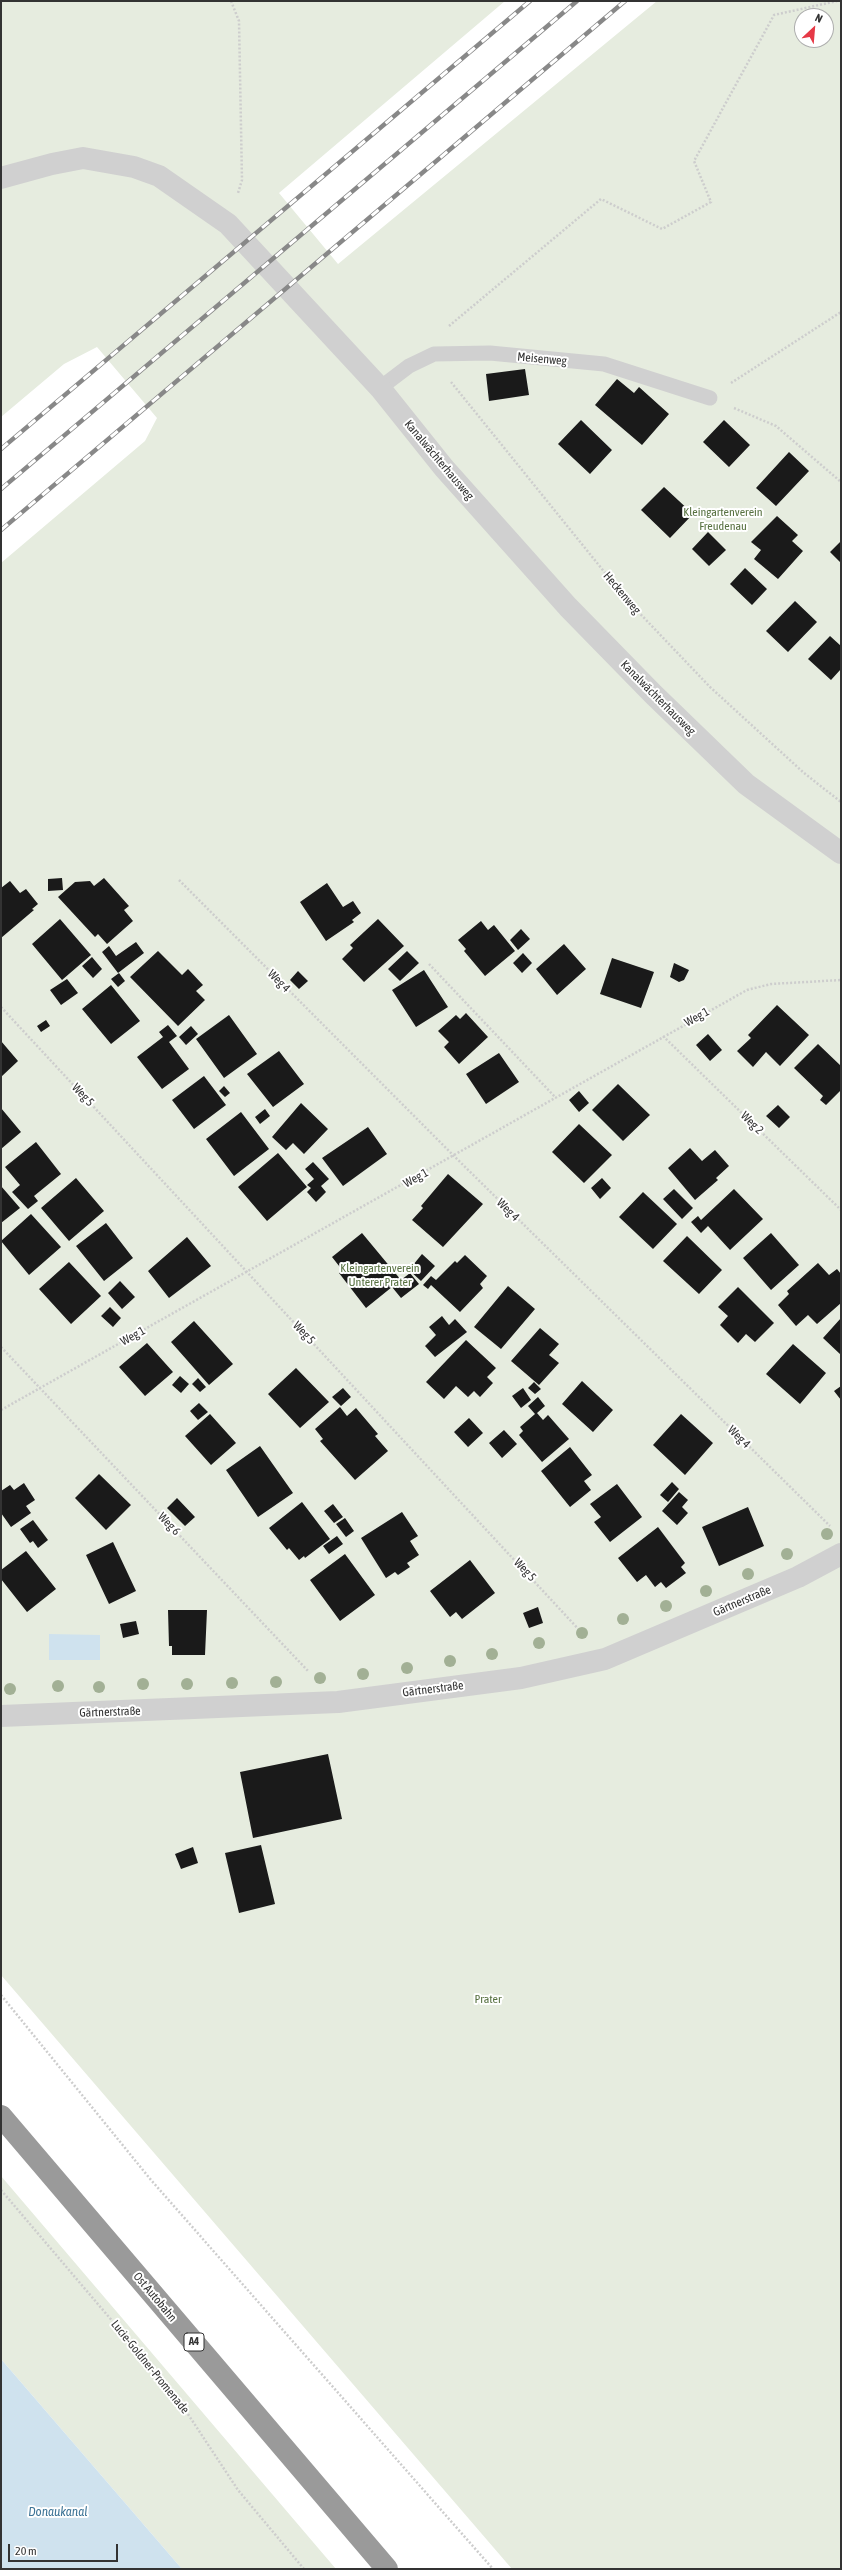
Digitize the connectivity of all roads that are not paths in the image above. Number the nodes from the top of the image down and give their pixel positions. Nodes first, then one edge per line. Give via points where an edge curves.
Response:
1 (1, 178) edge
2 (380, 388) junction
3 (710, 398) road end
4 (841, 853) edge
5 (841, 1554) edge
6 (1, 1716) edge
7 (1, 2116) edge
8 (386, 2569) edge

1 - 2 street, Kanalwächterhausweg via 83,158 134,167 159,176 228,224
2 - 3 lane, Meisenweg via 409,366 438,354 490,353 604,364
2 - 4 street, Kanalwächterhausweg via 444,468 563,602 653,694 746,784
5 - 6 street, Gärtnerstraße via 798,1577 605,1659 521,1678 338,1702
7 - 8 highway, Ost Autobahn / A4

